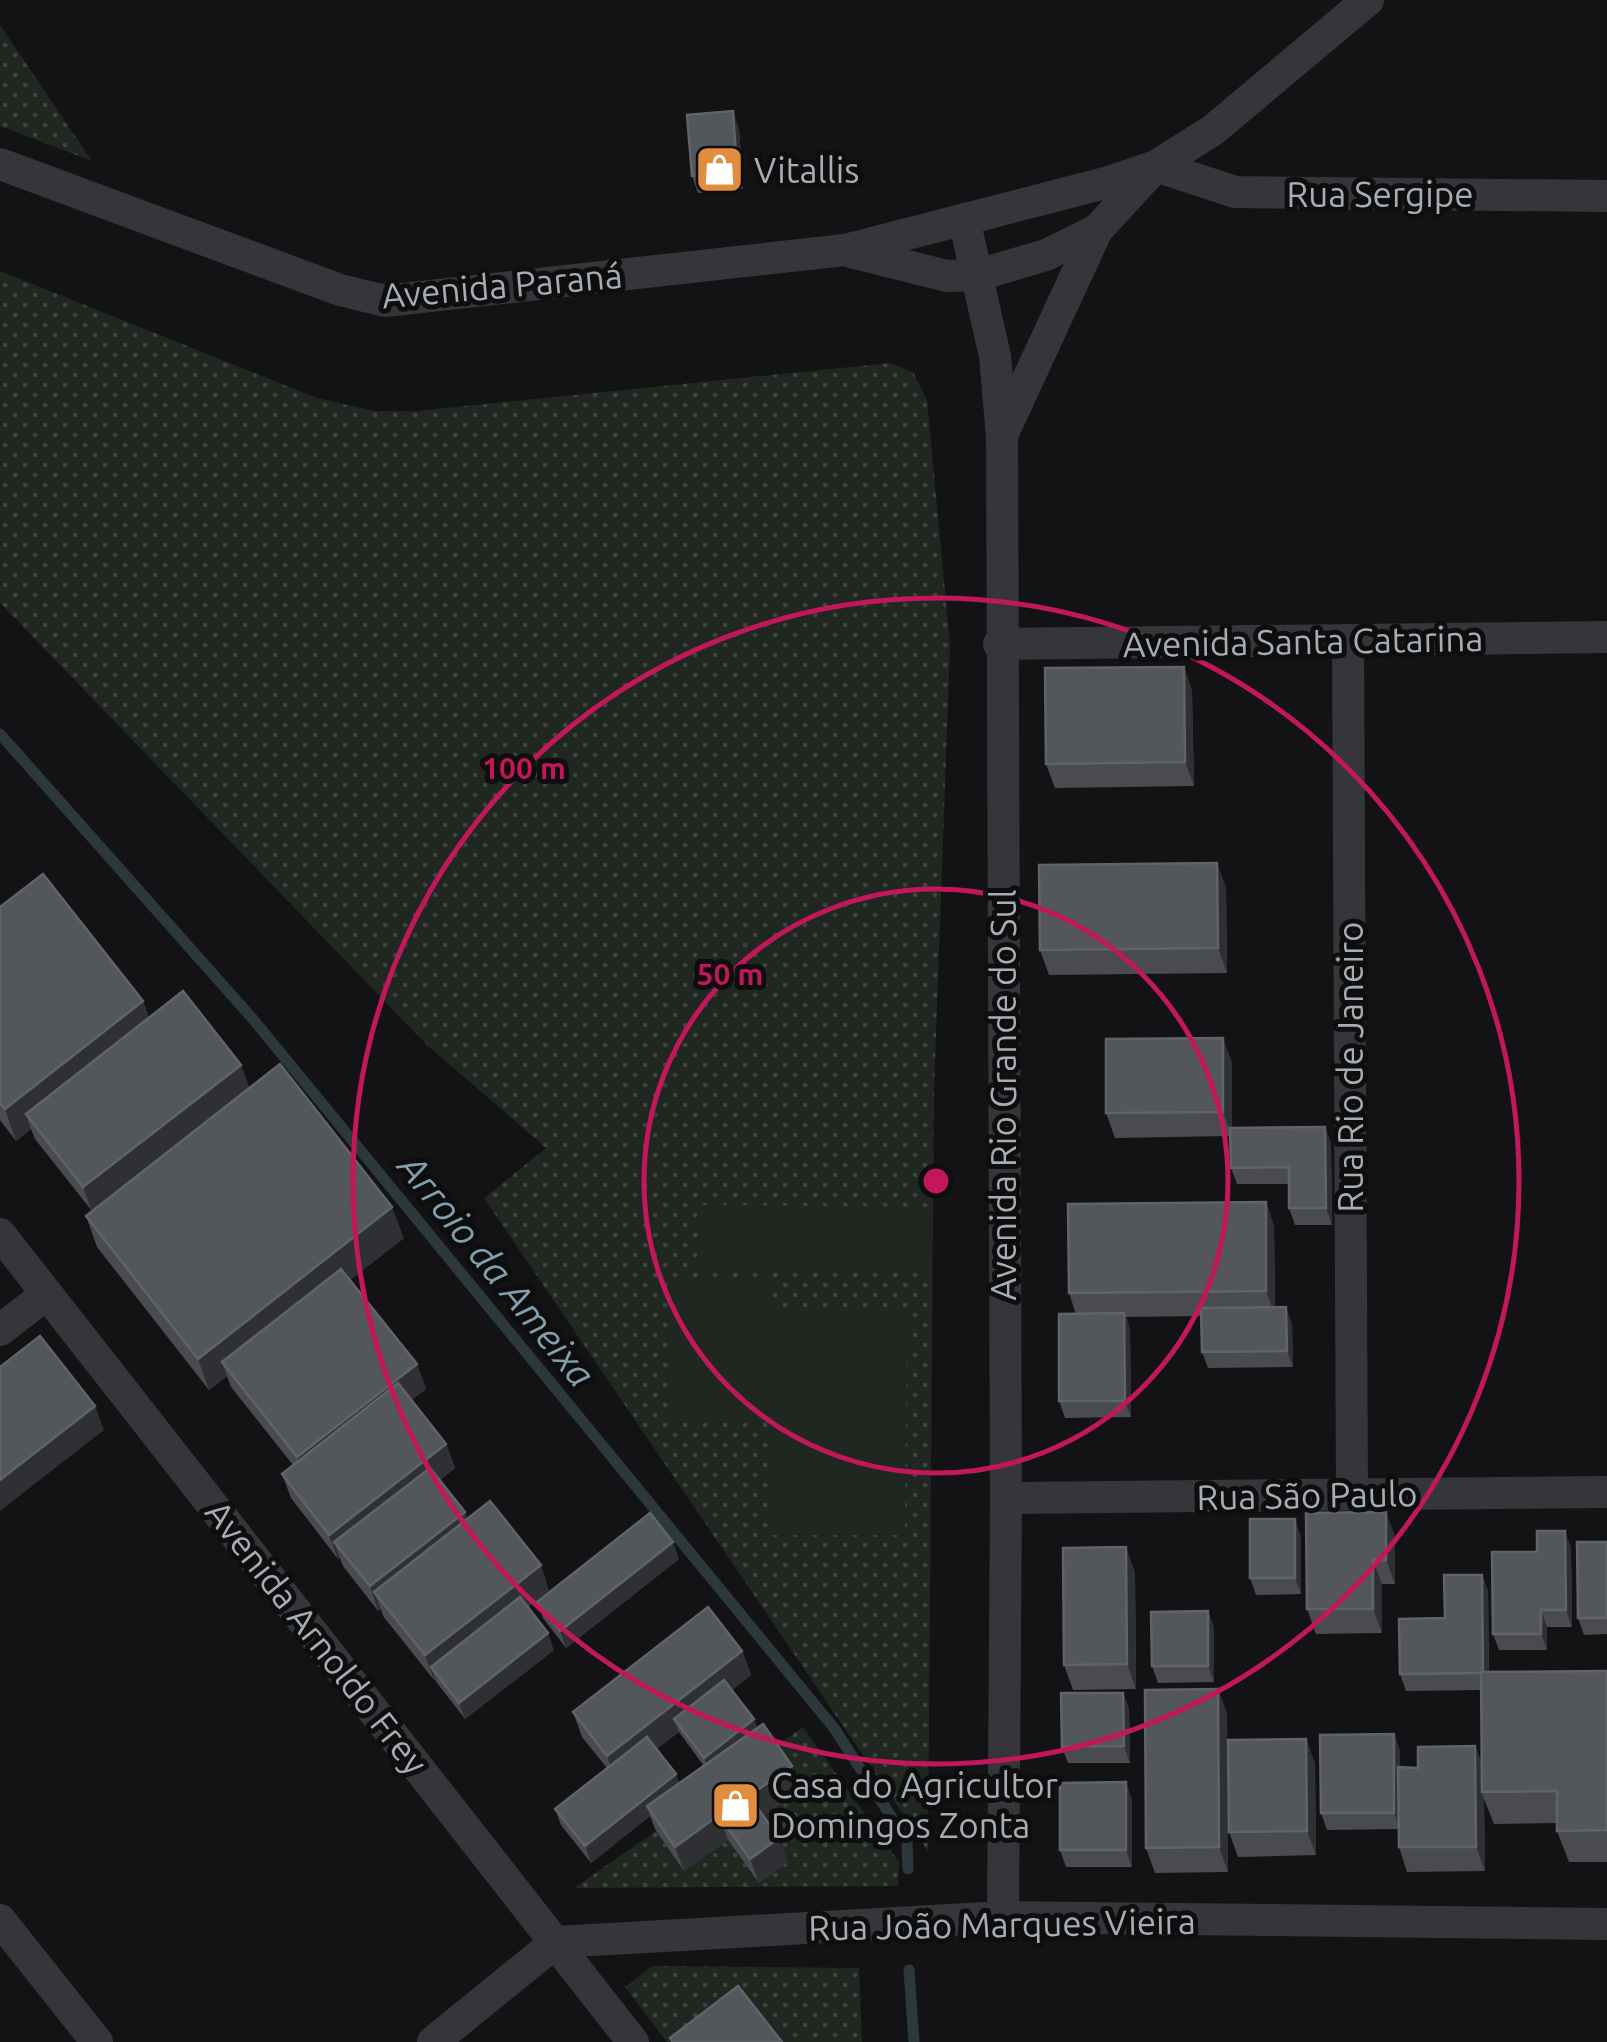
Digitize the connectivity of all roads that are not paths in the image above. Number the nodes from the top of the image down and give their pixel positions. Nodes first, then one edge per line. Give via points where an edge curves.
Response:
1 (1368, 0) edge
2 (0, 164) edge
3 (1156, 166) junction
4 (1607, 196) edge
5 (964, 219) junction
6 (1097, 230) junction
7 (845, 250) junction
8 (978, 276) junction
9 (1002, 437) junction
10 (1607, 637) edge
11 (1348, 640) junction
12 (1000, 644) junction
13 (0, 1234) edge
14 (46, 1294) junction
15 (0, 1330) edge
16 (1607, 1492) edge
17 (1352, 1494) junction
18 (1006, 1498) junction
19 (1003, 1917) junction
20 (0, 1920) edge
21 (1607, 1924) edge
22 (556, 1942) junction
23 (97, 2042) edge
24 (433, 2042) edge
25 (633, 2042) edge

1 - 3 street, Avenida Paraná via 1213,130
2 - 7 street, Avenida Paraná via 385,301
3 - 4 street, Rua Sergipe via 1235,192
3 - 5 street, Avenida Paraná
3 - 6 street, Avenida Paraná
5 - 7 street, Avenida Paraná
5 - 8 street, Avenida Rio Grande do Sul
6 - 8 street, Avenida Paraná
6 - 9 street
7 - 8 street, Avenida Paraná via 947,276
8 - 9 street, Avenida Rio Grande do Sul
9 - 12 street, Avenida Rio Grande do Sul
10 - 11 street, Avenida Santa Catarina
11 - 12 street, Avenida Santa Catarina
11 - 17 street, Rua Rio de Janeiro
12 - 18 street, Avenida Rio Grande do Sul
13 - 14 street, Avenida Arnoldo Frey
14 - 15 street
14 - 22 street, Avenida Arnoldo Frey
16 - 17 street, Rua São Paulo
17 - 18 street, Rua São Paulo
18 - 19 street, Avenida Rio Grande do Sul
19 - 21 street, Rua João Marques Vieira
19 - 22 street, Rua João Marques Vieira
20 - 23 street
22 - 24 street
22 - 25 street, Avenida Arnoldo Frey

